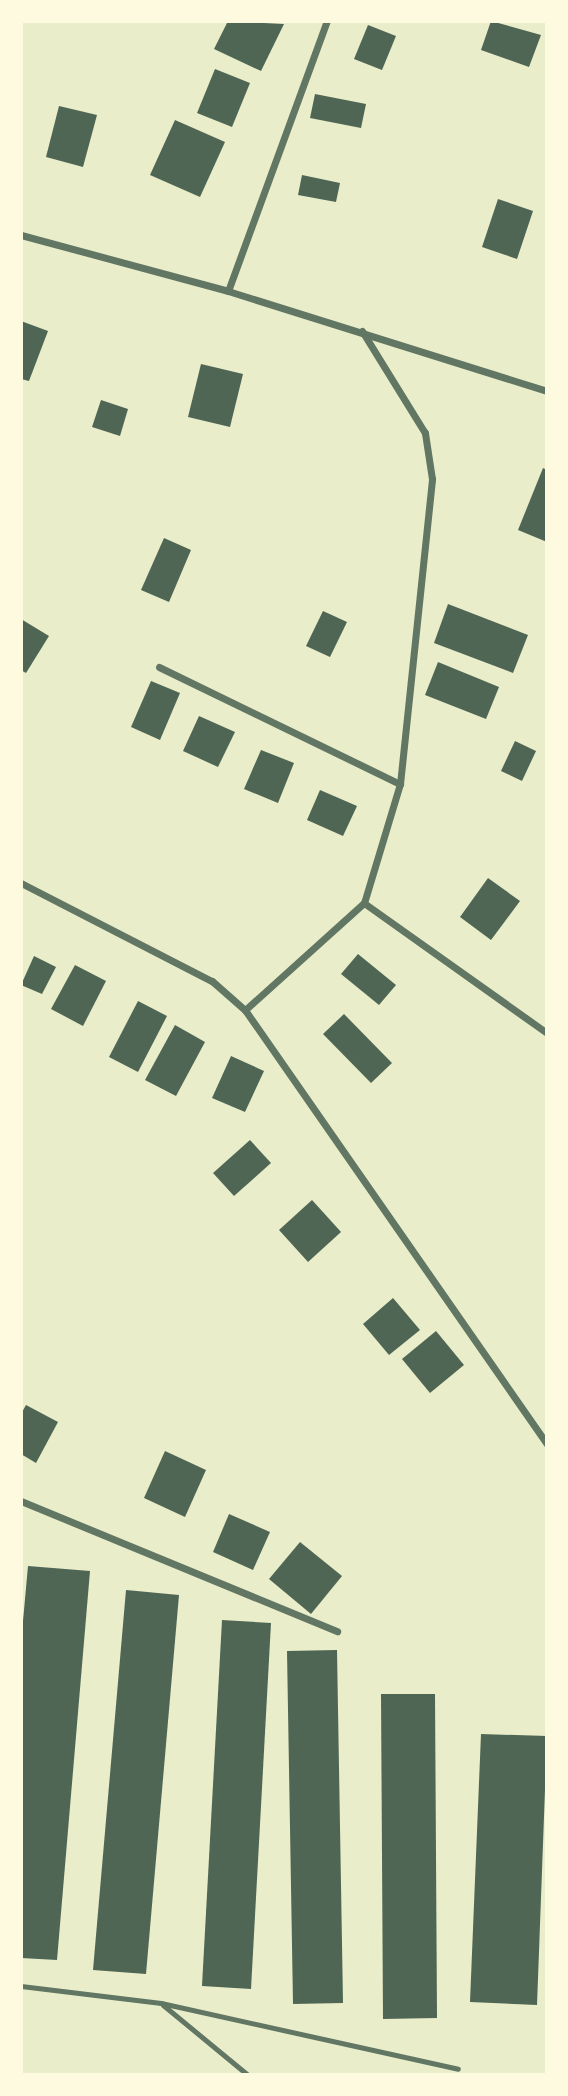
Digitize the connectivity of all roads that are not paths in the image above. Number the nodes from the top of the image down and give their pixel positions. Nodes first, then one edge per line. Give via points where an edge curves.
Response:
1 (327, 21) edge
2 (21, 235) edge
3 (228, 291) junction
4 (362, 331) junction
5 (547, 391) edge
6 (159, 667) dead end
7 (400, 785) junction
8 (21, 883) edge
9 (363, 903) junction
10 (245, 1010) junction
11 (547, 1033) edge
12 (547, 1444) edge
13 (21, 1501) edge
14 (337, 1631) dead end
15 (21, 1986) edge
16 (161, 2003) junction
17 (458, 2069) dead end
18 (248, 2075) edge

1 - 3 street
2 - 3 street
3 - 4 street
4 - 5 street
4 - 7 street via 425,433 432,479
6 - 7 street
7 - 9 street
8 - 10 street via 212,981
9 - 10 street
9 - 11 street
10 - 12 street
13 - 14 street
15 - 16 lane
16 - 17 lane
16 - 18 lane

